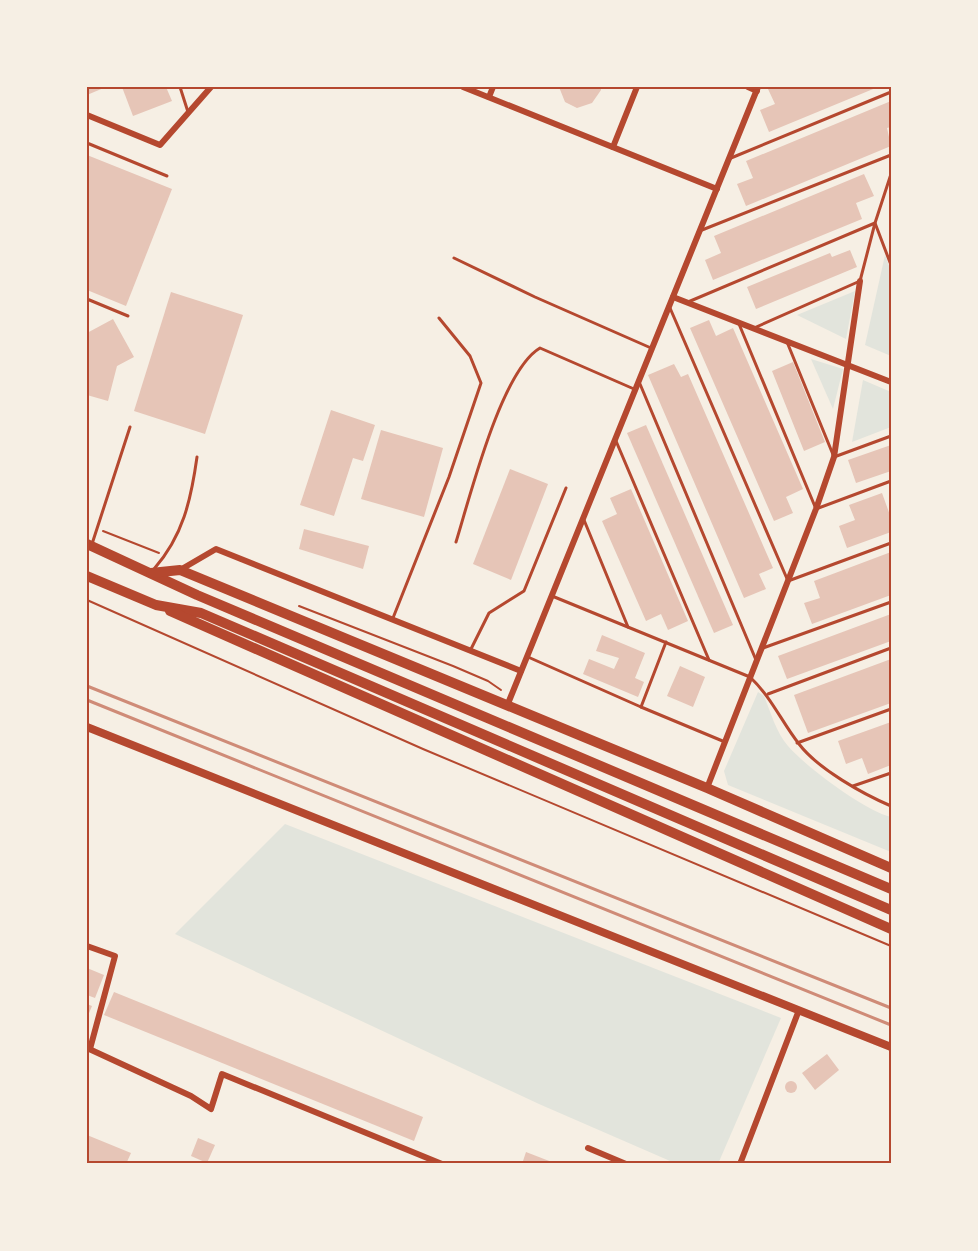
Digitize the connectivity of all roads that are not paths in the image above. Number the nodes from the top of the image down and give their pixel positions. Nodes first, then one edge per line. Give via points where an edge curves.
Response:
1 (180, 87) edge
2 (211, 87) edge
3 (464, 87) edge
4 (493, 87) edge
5 (637, 87) edge
6 (748, 87) edge
7 (758, 89) edge
8 (891, 92) edge
9 (489, 97) junction
10 (189, 114) junction
11 (87, 115) edge
12 (87, 143) edge
13 (613, 147) junction
14 (891, 155) edge
15 (729, 159) junction
16 (891, 174) edge
17 (167, 176) dead end
18 (717, 189) junction
19 (875, 223) junction
20 (700, 230) junction
21 (454, 258) dead end
22 (891, 265) edge
23 (860, 281) junction
24 (673, 297) junction
25 (87, 300) edge
26 (687, 303) junction
27 (669, 307) junction
28 (128, 316) dead end
29 (439, 318) dead end
30 (738, 323) junction
31 (753, 328) junction
32 (787, 342) junction
33 (652, 348) junction
34 (849, 366) junction
35 (639, 382) junction
36 (891, 382) edge
37 (635, 389) junction
38 (130, 428) dead end
39 (891, 436) edge
40 (615, 439) junction
41 (834, 457) junction
42 (197, 458) dead end
43 (891, 481) edge
44 (566, 488) dead end
45 (816, 509) junction
46 (583, 518) junction
47 (456, 542) dead end
48 (891, 543) edge
49 (89, 545) edge
50 (180, 570) junction
51 (151, 573) junction
52 (87, 576) edge
53 (788, 581) junction
54 (552, 595) junction
55 (891, 602) edge
56 (156, 605) junction
57 (393, 620) junction
58 (628, 627) junction
59 (666, 642) junction
60 (762, 648) junction
61 (891, 648) edge
62 (470, 651) junction
63 (527, 656) junction
64 (709, 660) junction
65 (757, 661) junction
66 (521, 671) junction
67 (750, 677) junction
68 (768, 694) junction
69 (507, 706) junction
70 (641, 707) junction
71 (891, 709) edge
72 (87, 727) edge
73 (725, 742) junction
74 (797, 743) junction
75 (891, 773) edge
76 (853, 786) junction
77 (707, 788) junction
78 (891, 806) edge
79 (891, 868) edge
80 (891, 889) edge
81 (891, 910) edge
82 (891, 929) edge
83 (87, 946) edge
84 (799, 1010) junction
85 (891, 1047) edge
86 (88, 1049) edge
87 (588, 1148) dead end
88 (442, 1164) edge
89 (626, 1164) edge
90 (741, 1164) edge

1 - 10 lane
2 - 10 street
3 - 9 street
4 - 9 street
5 - 13 street
6 - 7 street
7 - 15 street
8 - 15 lane
9 - 13 street
10 - 11 street via 160,145
12 - 17 lane
13 - 18 street
14 - 20 lane
15 - 18 street
16 - 19 lane
18 - 20 street
19 - 22 lane
19 - 23 lane
19 - 26 lane
20 - 24 street
21 - 33 lane
23 - 31 lane
23 - 34 street
24 - 26 street
24 - 27 street
25 - 28 lane
26 - 30 street
27 - 33 street
27 - 53 lane
29 - 57 lane via 470,356 481,383
30 - 31 street
30 - 45 lane
31 - 32 street
32 - 34 street
32 - 41 lane
33 - 35 street
34 - 36 street
34 - 41 street
35 - 37 street
35 - 65 lane
37 - 40 street
37 - 47 lane via 540,348 531,353 513,381 491,430
38 - 49 lane
39 - 41 lane
40 - 46 street
40 - 64 lane
41 - 45 street
42 - 51 lane via 191,500 180,532
43 - 45 lane
44 - 62 lane via 524,591 489,613
45 - 53 street
46 - 54 street
46 - 58 lane
48 - 53 lane
49 - 51 highway
50 - 51 highway
50 - 57 street via 216,549
50 - 69 highway
51 - 80 highway via 197,596
52 - 56 highway
53 - 60 street
54 - 58 lane
54 - 63 street
55 - 60 lane
56 - 81 highway via 201,613
56 - 82 highway
57 - 62 street
58 - 59 lane
59 - 64 lane
59 - 70 lane
60 - 65 street
61 - 68 lane
62 - 66 street
63 - 66 street
63 - 70 lane
64 - 67 lane
65 - 67 street
66 - 69 street
67 - 68 lane
67 - 73 street
68 - 74 lane
69 - 77 highway
70 - 73 lane
71 - 74 lane
72 - 84 street
73 - 77 street
74 - 76 lane
75 - 76 lane
76 - 78 lane
77 - 79 highway
83 - 86 street via 115,956
84 - 85 street
84 - 90 street
86 - 88 street via 211,1109 222,1074
87 - 89 street

